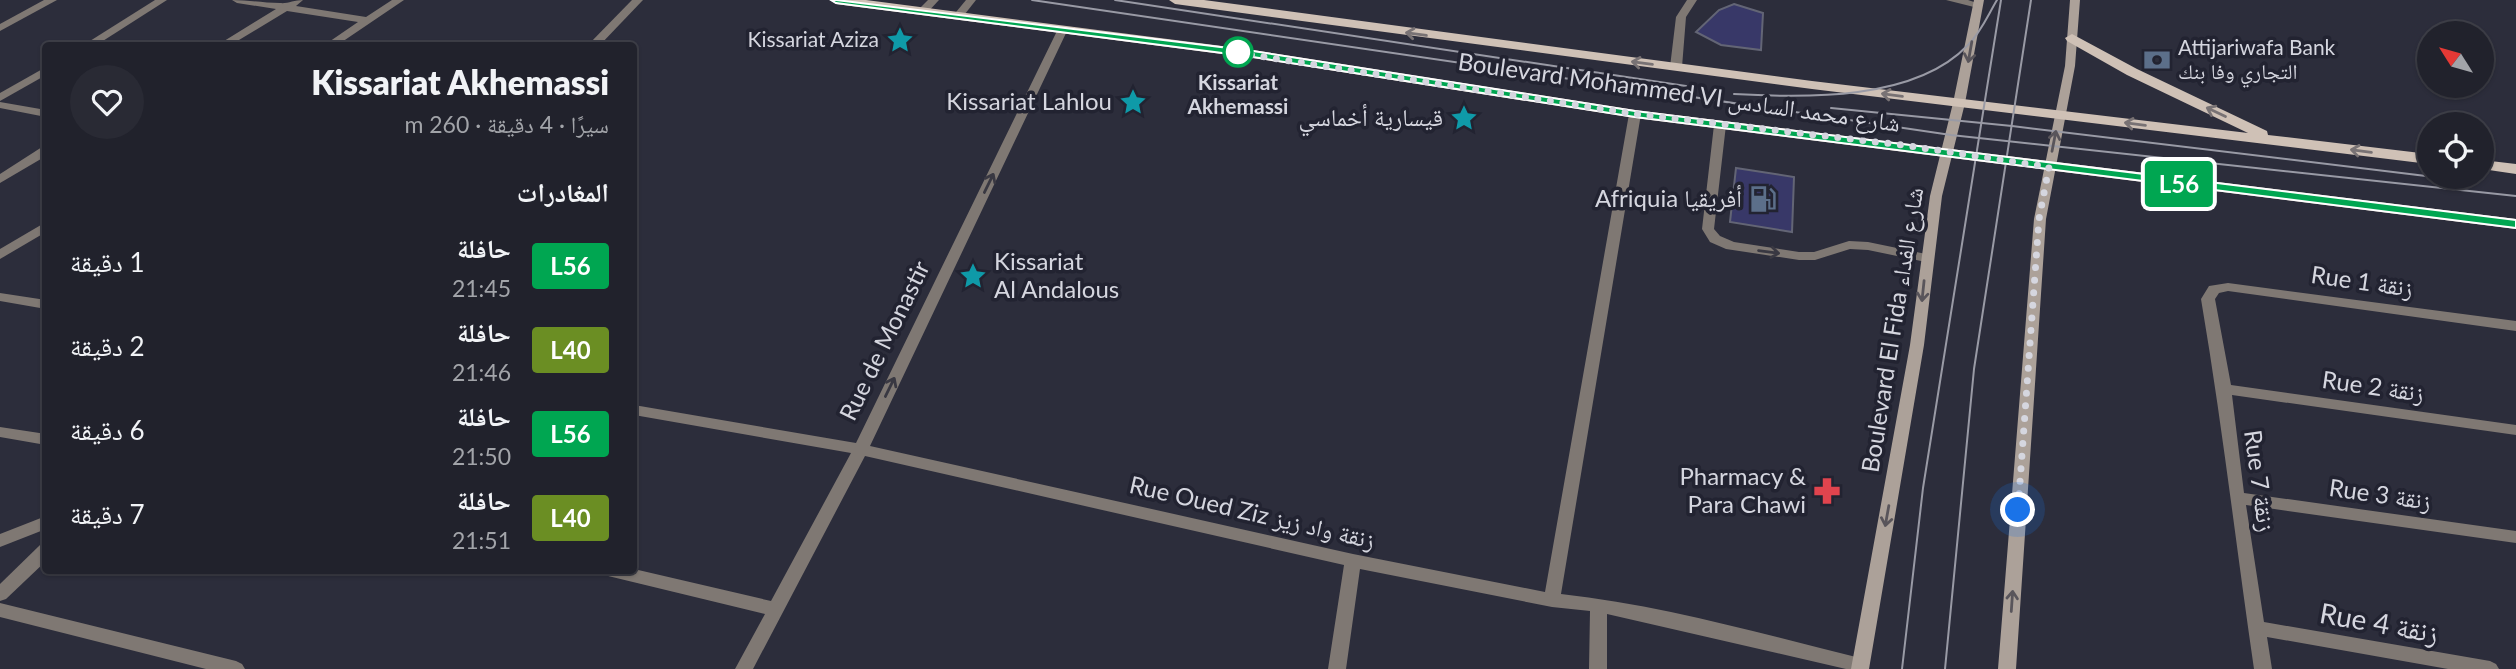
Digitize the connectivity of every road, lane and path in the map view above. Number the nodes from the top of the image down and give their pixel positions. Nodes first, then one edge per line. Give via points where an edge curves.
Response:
1 (52, 0) edge
2 (162, 0) edge
3 (237, 0) edge
4 (298, 0) edge
5 (399, 0) edge
6 (638, 0) edge
7 (836, 0) edge
8 (934, 0) edge
9 (971, 0) edge
10 (1175, 0) edge
11 (1692, 0) edge
12 (1951, 0) edge
13 (2075, 0) edge
14 (1978, 2) edge
15 (285, 8) junction
16 (922, 12) junction
17 (957, 17) junction
18 (368, 20) junction
19 (0, 28) edge
20 (1062, 31) junction
21 (2072, 38) junction
22 (94, 42) edge
23 (228, 42) edge
24 (334, 42) edge
25 (596, 42) edge
26 (1676, 67) junction
27 (42, 72) edge
28 (0, 98) edge
29 (1959, 103) junction
30 (0, 105) edge
31 (42, 113) edge
32 (1635, 114) junction
33 (2059, 115) junction
34 (1720, 125) junction
35 (2278, 141) junction
36 (1947, 152) junction
37 (42, 153) edge
38 (2417, 158) edge
39 (2494, 166) edge
40 (2049, 167) junction
41 (2516, 169) edge
42 (0, 179) edge
43 (2516, 224) edge
44 (42, 229) edge
45 (0, 255) edge
46 (1926, 258) junction
47 (0, 297) edge
48 (2208, 299) joint
49 (42, 304) edge
50 (2516, 326) edge
51 (2224, 388) junction
52 (637, 411) edge
53 (2516, 430) edge
54 (0, 432) edge
55 (42, 439) edge
56 (860, 449) junction
57 (2237, 498) junction
58 (42, 524) edge
59 (2516, 537) edge
60 (0, 541) edge
61 (42, 554) edge
62 (1353, 561) junction
63 (627, 574) edge
64 (0, 594) edge
65 (1552, 600) junction
66 (1599, 605) junction
67 (774, 609) junction
68 (0, 610) edge
69 (2259, 628) junction
70 (1860, 667) edge
71 (236, 669) edge
72 (744, 669) edge
73 (1337, 669) edge
74 (1598, 669) edge
75 (2007, 669) edge
76 (2263, 669) edge
77 (2489, 669) edge

1 - 19 street
2 - 22 street
3 - 15 street
4 - 15 street
5 - 18 street
6 - 25 street
7 - 16 main road, Boulevard Mohammed VI شارع محمد السادس
8 - 16 street
9 - 17 street
26 -> 10 main road, Boulevard Mohammed VI شارع محمد السادس
11 - 26 street via 1681,17
12 - 14 street
13 - 21 main road
14 -> 29 main road, Boulevard El Fida شارع الفداء
15 - 18 street
15 - 23 street
16 - 17 main road, Boulevard Mohammed VI شارع محمد السادس
17 - 20 main road, Boulevard Mohammed VI شارع محمد السادس
18 - 24 street
20 - 32 main road, Boulevard Mohammed VI شارع محمد السادس via 1253,54
56 -> 20 street, Rue de Monastir
21 - 33 main road
35 -> 21 main road via 2132,72
29 -> 26 main road, Boulevard Mohammed VI شارع محمد السادس
27 - 28 street
29 - 33 main road, Boulevard Mohammed VI شارع محمد السادس
29 - 36 main road, Boulevard El Fida شارع الفداء
30 - 31 street
32 - 34 main road, Boulevard Mohammed VI شارع محمد السادس
32 - 65 street
35 -> 33 main road, Boulevard Mohammed VI شارع محمد السادس
40 -> 33 main road
34 - 36 main road, Boulevard Mohammed VI شارع محمد السادس
34 -> 46 street via 1708,229 1715,239 1731,246 1799,256 1849,245
38 -> 35 main road, Boulevard Mohammed VI شارع محمد السادس
36 - 40 main road, Boulevard Mohammed VI شارع محمد السادس
36 - 46 main road, Boulevard El Fida شارع الفداء
37 - 42 street
39 - 41 main road
40 - 43 main road, Boulevard Mohammed VI شارع محمد السادس
75 -> 40 main road via 2039,219
44 - 45 street
46 -> 70 main road, Boulevard El Fida شارع الفداء via 1917,345
47 - 49 street
48 - 50 street, Rue 1 زنقة via 2214,289 2228,287
48 - 51 street, Rue 7 زنقة
51 - 53 street, Rue 2 زنقة
51 - 57 street, Rue 7 زنقة
52 - 56 street, Rue Oued Ziz زنقة واد زيز
54 - 55 street
56 - 62 street, Rue Oued Ziz زنقة واد زيز
56 - 67 street, Rue de Monastir
57 - 59 street, Rue 3 زنقة
57 - 69 street, Rue 7 زنقة
58 - 60 street
61 - 64 street
62 - 65 street, Rue Oued Ziz زنقة واد زيز
62 - 73 street
63 - 67 street
65 - 66 street, Rue Oued Ziz زنقة واد زيز
66 - 70 street, Rue Oued Ziz زنقة واد زيز
66 - 74 street
67 - 72 street, Rue de Monastir
68 - 71 street
69 - 76 street, Rue 7 زنقة
69 - 77 street, Rue 4 زنقة

